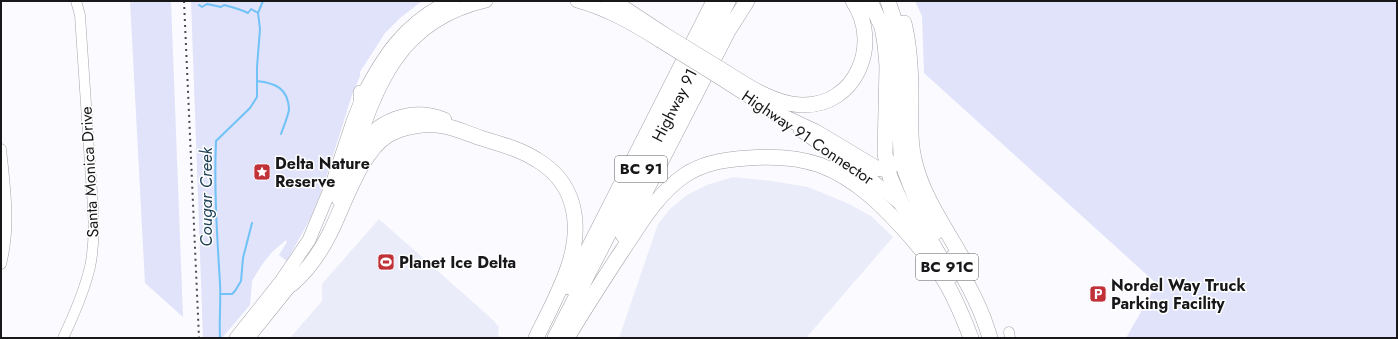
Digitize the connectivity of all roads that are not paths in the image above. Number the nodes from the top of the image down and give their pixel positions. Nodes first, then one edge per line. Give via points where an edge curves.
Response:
1 (76, 1) edge
2 (436, 1) edge
3 (452, 1) edge
4 (486, 1) edge
5 (577, 1) edge
6 (609, 1) edge
7 (714, 1) edge
8 (728, 1) edge
9 (747, 1) edge
10 (853, 1) edge
11 (870, 1) edge
12 (888, 1) edge
13 (897, 1) edge
14 (662, 37) junction
15 (724, 76) junction
16 (361, 101) junction
17 (775, 113) junction
18 (468, 134) junction
19 (1, 149) edge
20 (901, 154) junction
21 (887, 168) junction
22 (343, 186) junction
23 (902, 205) junction
24 (1, 264) edge
25 (292, 284) junction
26 (588, 302) junction
27 (984, 319) junction
28 (252, 333) edge
29 (63, 338) edge
30 (236, 338) edge
31 (536, 338) edge
32 (543, 338) edge
33 (555, 338) edge
34 (567, 338) edge
35 (971, 338) edge
36 (975, 338) edge
37 (990, 338) edge

1 - 29 street, Santa Monica Drive via 80,15 93,230 90,266
2 - 16 main road via 417,14 387,44 366,78 360,92
3 - 16 highway via 430,14 400,39 379,67
4 - 22 main road via 459,8 440,19 422,32 396,59 374,97
5 - 14 main road
6 - 14 highway via 625,9
7 - 32 highway, Highway 91 / BC 91
8 - 33 highway, Highway 91 / BC 91
9 - 26 highway via 724,38
10 - 15 highway via 863,21 864,54 853,80 833,97 825,101 799,105
11 - 21 highway via 882,27 885,44
12 - 20 highway via 898,39
13 - 27 highway via 910,53 910,129 917,172 928,198 975,285 982,301
14 - 15 highway, bridge
15 - 17 main road, Highway 91 Connector
16 - 30 main road via 331,187 308,240 282,280
17 - 21 highway via 816,132 876,168
17 - 23 main road, Highway 91 Connector via 857,169
18 - 22 highway via 460,126 438,117 413,115 395,119 366,138 350,177
18 - 25 highway via 444,126 426,125 399,130 375,145 362,163 320,251 305,272
18 - 31 highway via 538,160 561,180 573,205 576,236 572,254
19 - 24 street via 7,221
20 - 21 highway via 897,161
20 - 27 highway via 915,197 958,268
21 - 23 highway
22 - 25 main road via 324,232
23 - 36 highway, Highway 91 Connector / BC 91C via 928,236 948,270 966,307
25 - 28 main road
26 - 34 highway
26 - 35 highway via 643,219 667,190 686,175 715,162 786,157 840,174 883,207 923,251 943,278
27 - 37 highway

